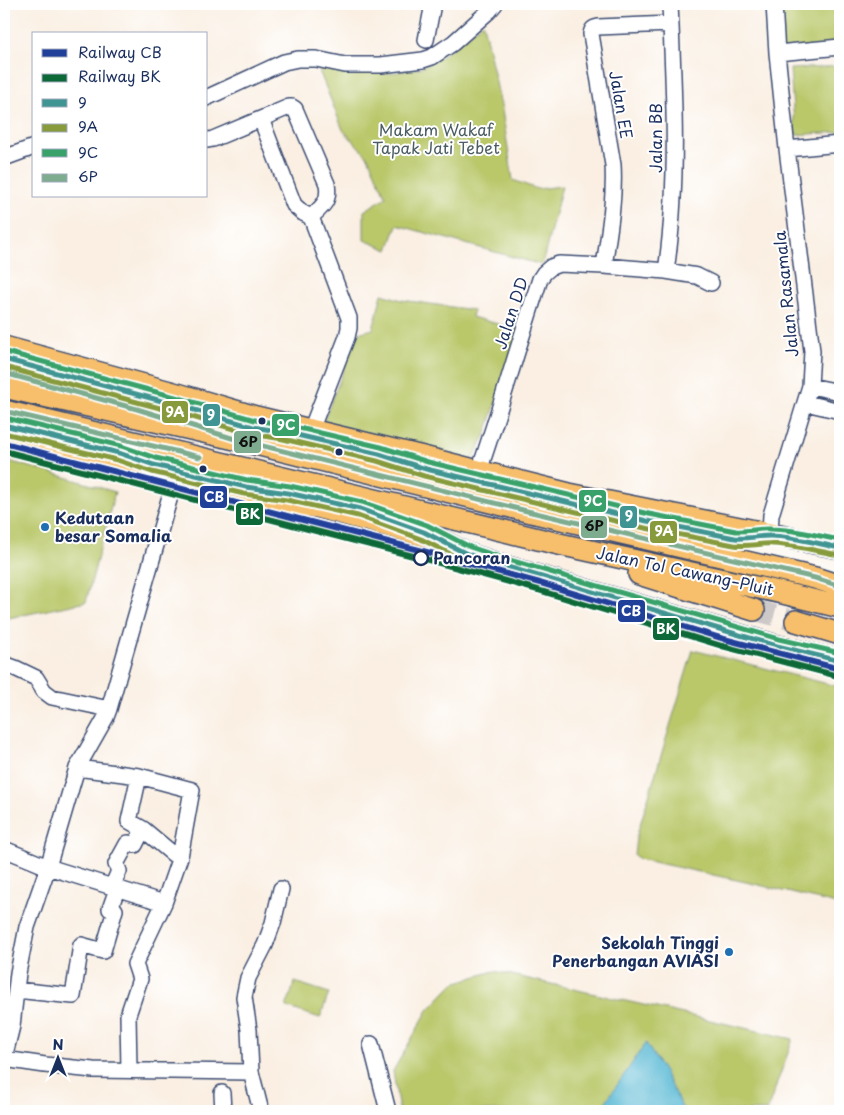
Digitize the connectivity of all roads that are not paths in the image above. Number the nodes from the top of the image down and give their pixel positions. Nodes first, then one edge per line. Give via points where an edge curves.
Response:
1 (433, 4) edge
2 (495, 4) edge
3 (670, 4) edge
4 (774, 4) edge
5 (671, 24) junction
6 (426, 40) dead end
7 (840, 47) edge
8 (777, 54) junction
9 (208, 97) edge
10 (261, 119) junction
11 (208, 140) edge
12 (840, 144) edge
13 (32, 148) edge
14 (787, 149) junction
15 (4, 158) edge
16 (312, 217) junction
17 (604, 266) junction
18 (666, 271) junction
19 (711, 282) dead end
20 (4, 347) edge
21 (4, 373) edge
22 (810, 386) junction
23 (4, 387) edge
24 (840, 392) edge
25 (806, 403) junction
26 (840, 410) edge
27 (4, 411) edge
28 (311, 430) junction
29 (4, 438) edge
30 (236, 439) junction
31 (479, 471) junction
32 (175, 479) junction
33 (766, 526) junction
34 (438, 539) junction
35 (560, 544) junction
36 (840, 548) edge
37 (733, 558) junction
38 (840, 572) edge
39 (840, 586) edge
40 (840, 607) edge
41 (754, 610) tunnel mouth
42 (796, 621) tunnel mouth
43 (840, 634) edge
44 (840, 650) edge
45 (840, 661) edge
46 (4, 664) edge
47 (109, 709) junction
48 (76, 768) junction
49 (138, 776) junction
50 (143, 829) junction
51 (4, 849) edge
52 (180, 857) junction
53 (48, 867) junction
54 (115, 888) junction
55 (281, 889) dead end
56 (164, 903) junction
57 (11, 972) edge
58 (16, 990) junction
59 (372, 1044) dead end
60 (4, 1058) edge
61 (129, 1070) junction
62 (251, 1072) junction
63 (222, 1093) dead end
64 (222, 1111) edge
65 (261, 1111) edge
66 (388, 1111) edge

1 - 6 street
2 - 9 street via 453,43 432,57 381,65 298,59 284,62
3 - 5 street, Jalan BB
4 - 8 street, Jalan Rasamala
5 - 17 street, Jalan EE via 591,30 614,181
5 - 18 street, Jalan BB via 674,129 670,250
7 - 8 street
8 - 14 street, Jalan Rasamala
10 - 11 street
10 - 16 street via 294,204
10 - 16 street via 289,107 295,109 327,184 324,206
12 - 14 street
13 - 15 street
14 - 22 street, Jalan Rasamala via 812,351
16 - 28 street via 349,318 349,328
17 - 18 street, Jalan DD
17 - 31 street, Jalan DD via 559,264 540,279
18 - 19 street, Jalan DD via 697,276
20 - 28 highway
21 - 30 highway
22 - 24 street
22 - 25 street, Jalan Rasamala
23 - 30 highway, Jalan Tol Cawang–Pluit
25 - 26 street
25 - 33 street, Jalan Rasamala
27 - 35 highway, Jalan Tol Cawang–Pluit
28 - 31 highway
29 - 32 highway
30 - 37 highway, Jalan Tol Cawang–Pluit
31 - 33 highway via 569,494
32 - 34 highway via 256,499 318,507
32 - 47 street
33 - 36 highway
34 - 44 highway via 501,553
34 - 45 highway via 467,554 504,566 777,646
35 - 40 highway, Jalan Tol Cawang–Pluit
35 - 41 highway via 625,569
37 - 38 highway
37 - 39 highway, Jalan Tol Cawang–Pluit
42 - 43 highway
46 - 47 street via 36,678 52,697
47 - 48 street
48 - 49 street
48 - 53 street
49 - 50 street via 129,819
49 - 52 street via 192,790
50 - 52 street
50 - 54 street via 135,845 127,844 116,864 119,871
51 - 53 street
52 - 56 street
53 - 54 street
53 - 57 street
54 - 56 street
54 - 58 street via 110,909 115,910 103,951 81,945 73,996
55 - 62 street via 273,923 244,992
56 - 61 street via 135,964 140,979 128,1015
57 - 58 street
58 - 60 street
59 - 66 street
60 - 61 street via 93,1070
61 - 62 street
62 - 65 street
63 - 64 street

